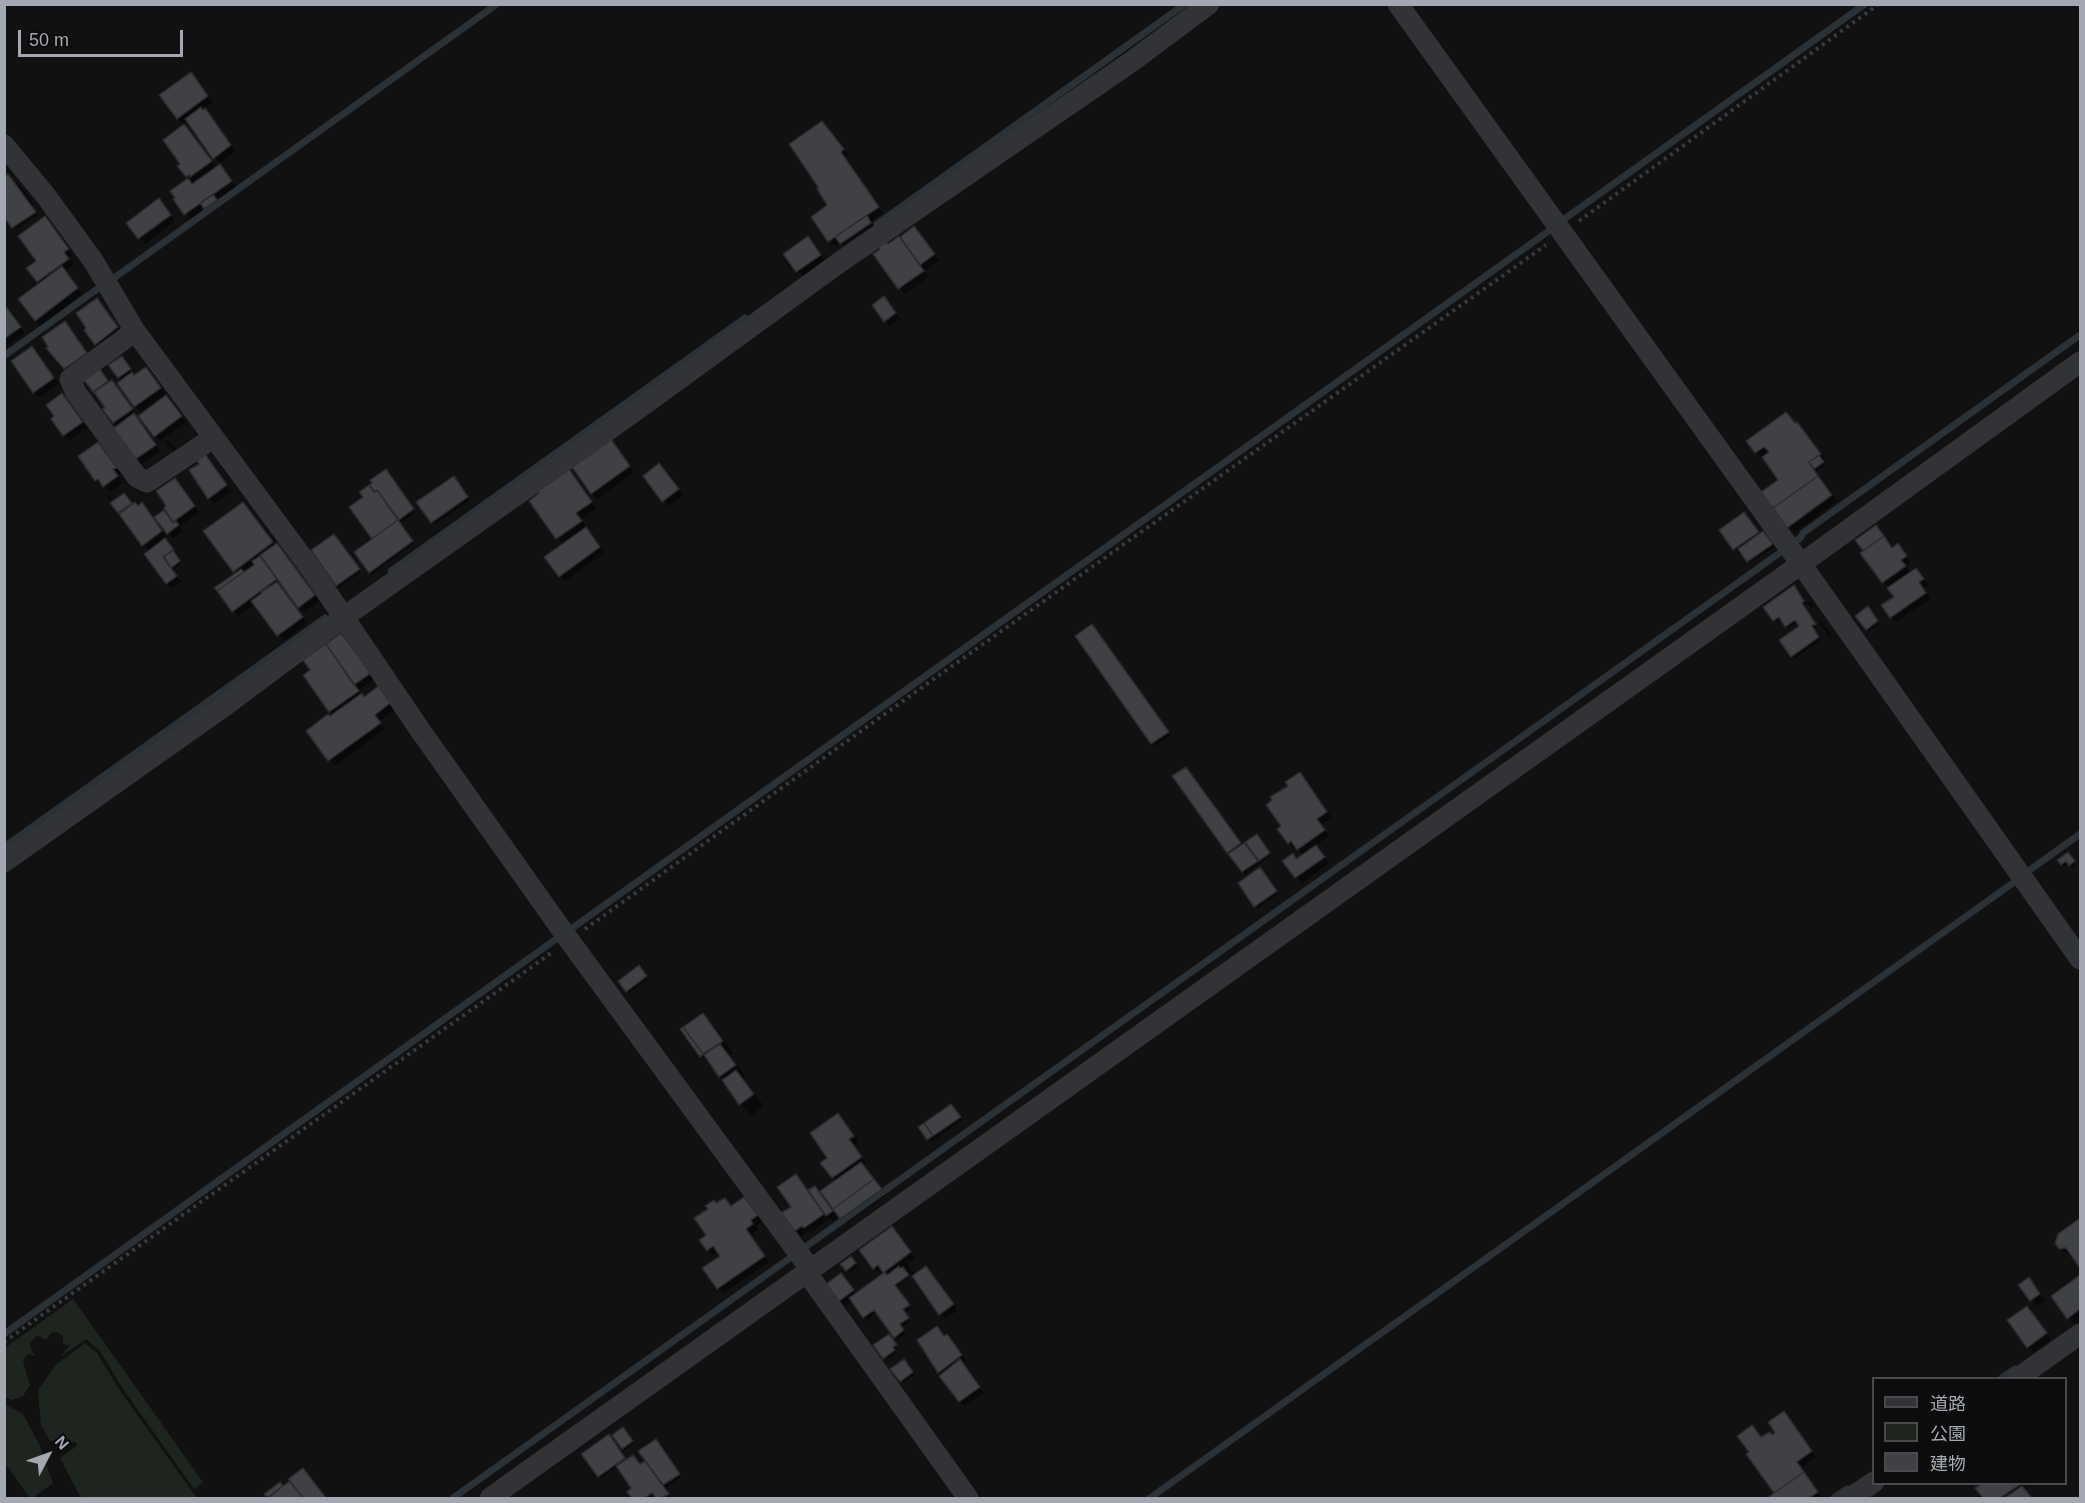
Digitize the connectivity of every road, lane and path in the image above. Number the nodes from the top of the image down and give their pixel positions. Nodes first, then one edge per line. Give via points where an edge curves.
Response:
1 (1209, 4) edge
2 (1398, 4) edge
3 (1879, 4) edge
4 (4, 145) edge
5 (1562, 233) junction
6 (135, 332) junction
7 (2080, 362) edge
8 (213, 438) junction
9 (1801, 564) junction
10 (344, 617) junction
11 (4, 862) edge
12 (569, 940) junction
13 (2080, 959) edge
14 (804, 1262) junction
15 (2080, 1334) edge
16 (4, 1342) edge
17 (2019, 1377) edge
18 (1872, 1483) edge
19 (490, 1498) edge
20 (968, 1498) edge
21 (1850, 1498) edge

1 - 10 street
2 - 5 street
3 - 5 path
4 - 6 street via 94,262
5 - 9 street
5 - 12 path
6 - 8 street
6 - 8 street via 70,379 136,477 147,482
7 - 9 street
8 - 10 street
9 - 13 street
9 - 14 street
10 - 11 street
10 - 12 street
12 - 14 street
12 - 16 path
14 - 19 street
14 - 20 street
15 - 17 street
18 - 21 street

